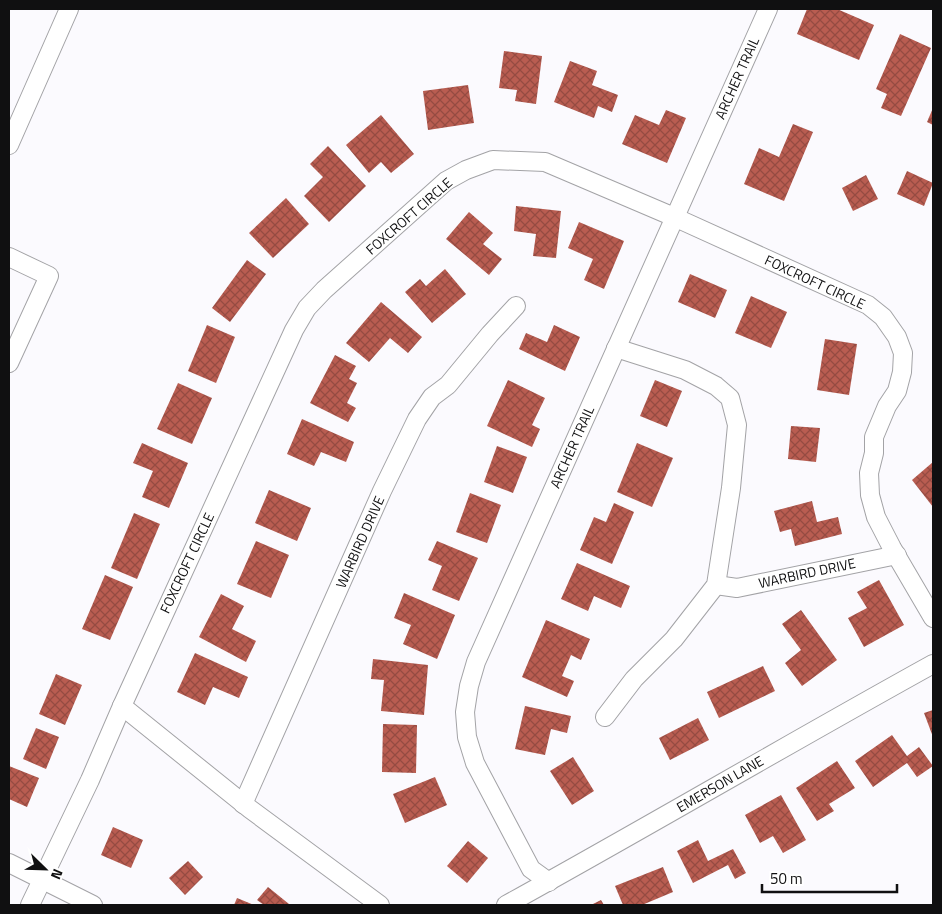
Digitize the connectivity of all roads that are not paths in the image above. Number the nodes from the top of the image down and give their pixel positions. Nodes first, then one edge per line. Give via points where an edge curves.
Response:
1 (68, 9) edge
2 (768, 9) edge
3 (9, 145) edge
4 (674, 218) junction
5 (9, 257) edge
6 (516, 306) dead end
7 (616, 348) junction
8 (9, 363) edge
9 (897, 555) junction
10 (716, 584) junction
11 (933, 618) edge
12 (933, 664) edge
13 (122, 706) junction
14 (605, 717) dead end
15 (244, 804) junction
16 (9, 863) edge
17 (41, 880) junction
18 (549, 882) junction
19 (30, 905) edge
20 (93, 905) edge
21 (380, 905) edge
22 (506, 905) edge

1 - 3 street
2 - 4 street, ARCHER TRAIL
4 - 7 street, ARCHER TRAIL
4 - 9 street, FOXCROFT CIRCLE via 868,305 883,317 898,337 903,353 902,372 897,392 887,406 874,437 869,473 876,517
4 - 13 street, FOXCROFT CIRCLE via 545,162 494,160 446,181 307,308 294,330
5 - 8 street via 49,276
6 - 15 street, WARBIRD DRIVE via 448,385 432,397 417,420 382,491
7 - 10 street via 685,370 716,386 730,398 737,425
7 - 18 street, ARCHER TRAIL via 476,662 464,712 475,763 531,869
9 - 10 street, WARBIRD DRIVE via 737,588
9 - 11 street, FOXCROFT CIRCLE
10 - 14 street via 674,639 634,679
12 - 18 street, EMERSON LANE
13 - 15 street
13 - 17 street, FOXCROFT CIRCLE
15 - 21 street
16 - 17 street
17 - 19 street, FOXCROFT CIRCLE
17 - 20 street
18 - 22 street, EMERSON LANE

